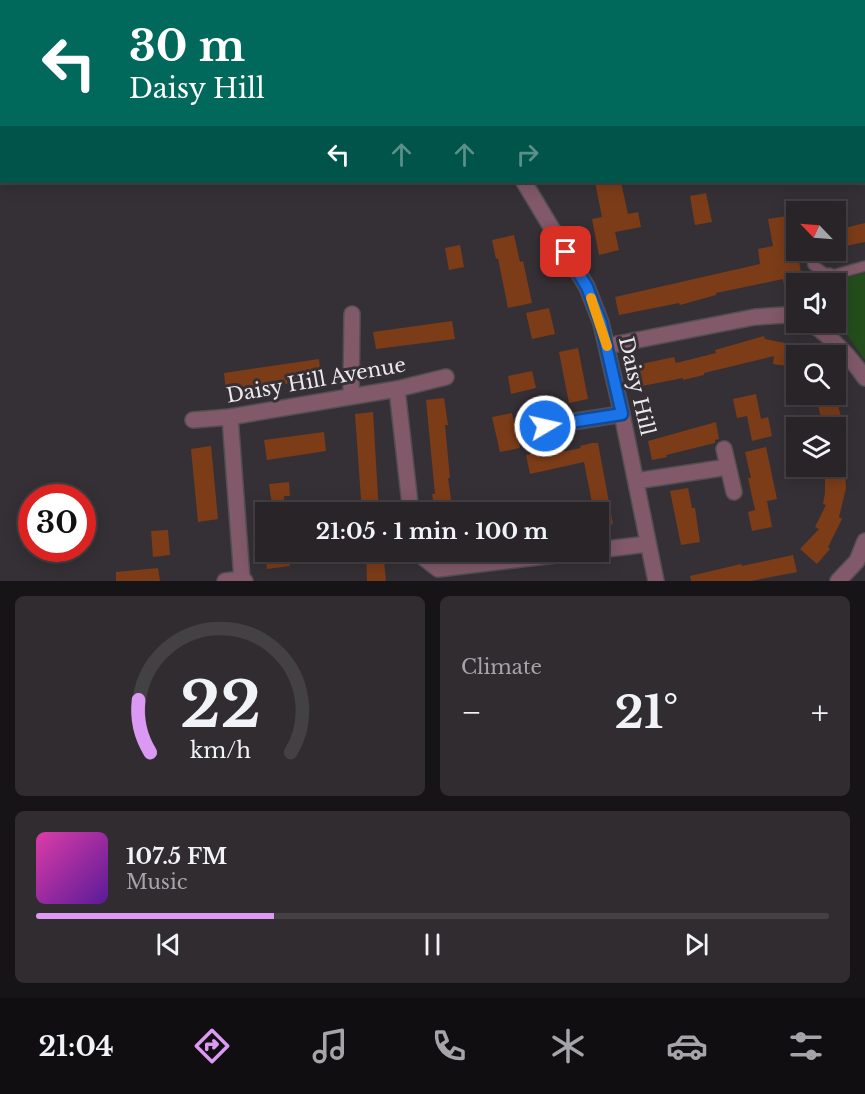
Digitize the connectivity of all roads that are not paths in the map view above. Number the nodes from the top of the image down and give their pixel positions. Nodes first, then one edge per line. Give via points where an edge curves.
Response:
1 (525, 183) edge
2 (812, 261) edge
3 (865, 266) edge
4 (821, 273) edge
5 (846, 273) edge
6 (352, 314) dead end
7 (786, 315) edge
8 (826, 333) edge
9 (607, 346) junction
10 (446, 377) dead end
11 (865, 378) edge
12 (397, 389) junction
13 (351, 396) junction
14 (622, 414) junction
15 (230, 417) junction
16 (193, 420) dead end
17 (545, 426) dead end
18 (724, 449) dead end
19 (728, 467) junction
20 (636, 481) junction
21 (734, 492) dead end
22 (410, 502) edge
23 (865, 542) edge
24 (648, 544) junction
25 (609, 549) edge
26 (429, 562) edge
27 (497, 562) edge
28 (244, 580) edge
29 (225, 581) edge
30 (656, 581) edge
31 (839, 581) edge

1 - 9 street, Daisy Hill via 587,287
2 - 4 lane
3 - 5 lane
6 - 13 street
7 - 9 street via 756,316
8 - 11 street via 851,357
9 - 14 street, Daisy Hill
10 - 12 street, Daisy Hill Avenue
12 - 13 street, Daisy Hill Avenue
12 - 22 street
13 - 15 street, Daisy Hill Avenue
14 - 17 street
14 - 20 street, Daisy Hill
15 - 16 street, Daisy Hill Avenue
15 - 28 street
18 - 19 street
19 - 20 street
19 - 21 street
20 - 24 street, Daisy Hill
23 - 31 street via 857,561
24 - 25 street
24 - 30 street, Daisy Hill
26 - 27 street via 438,569
28 - 29 street

